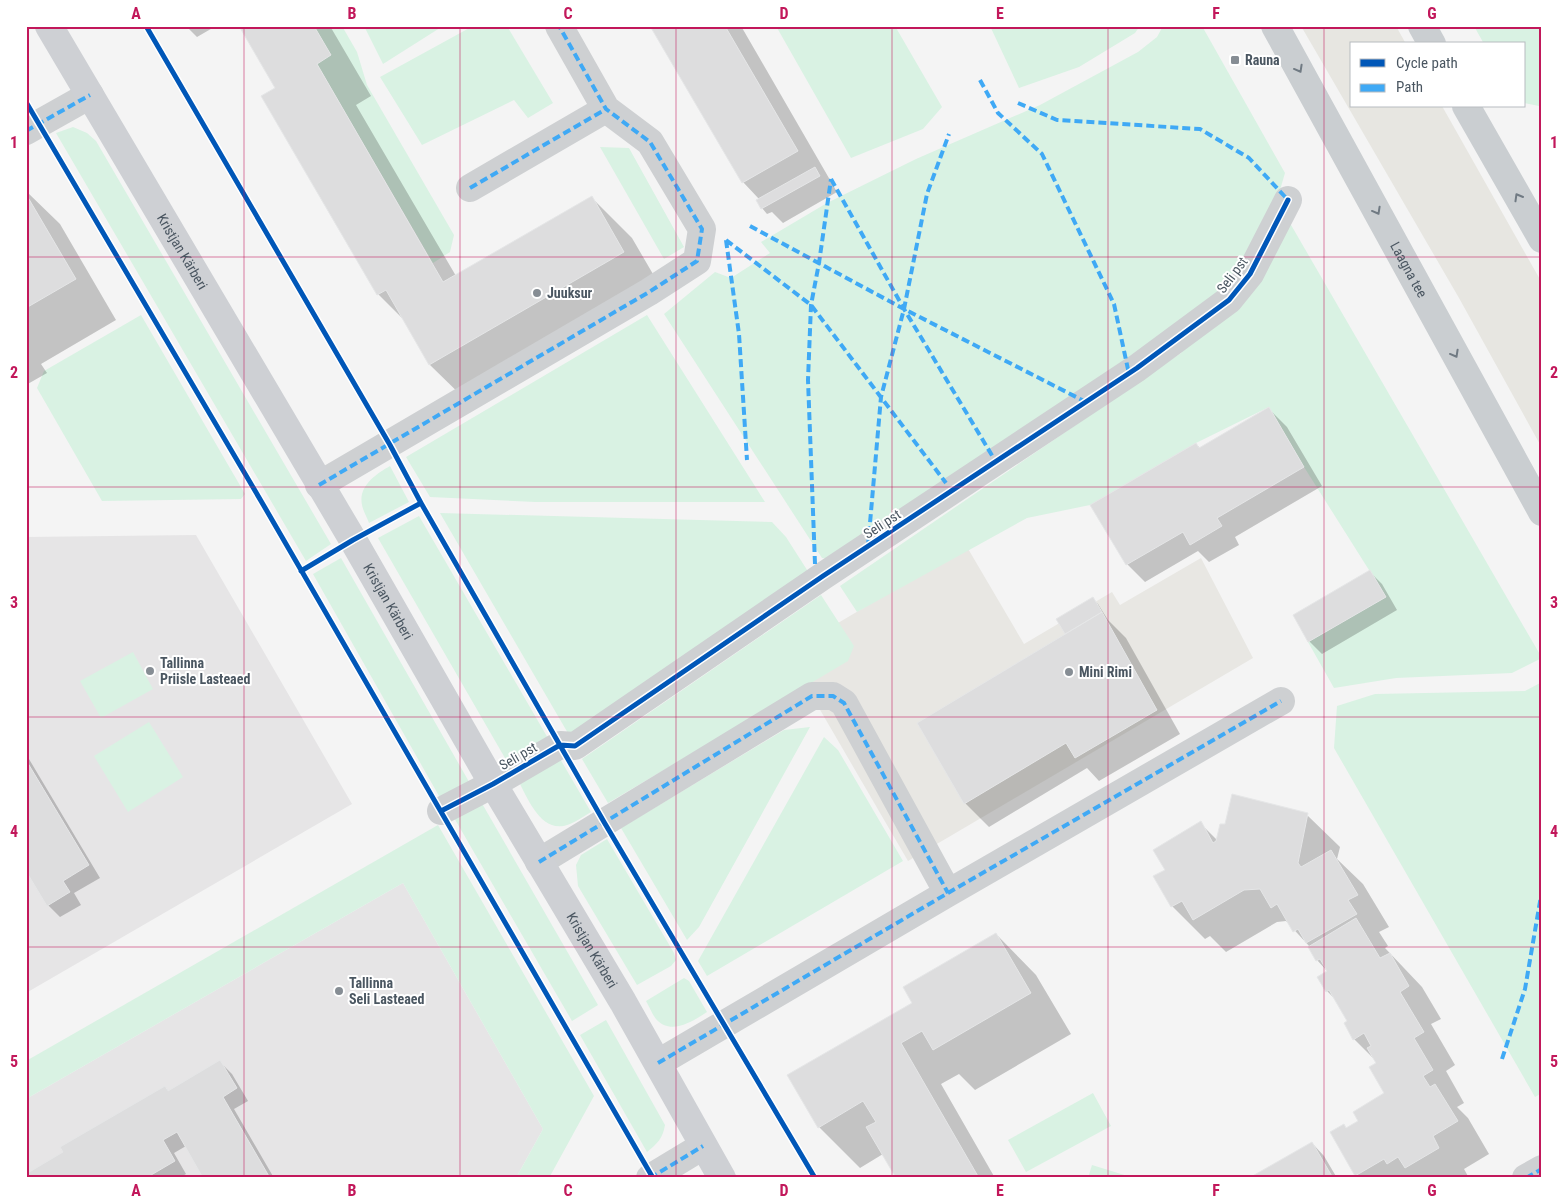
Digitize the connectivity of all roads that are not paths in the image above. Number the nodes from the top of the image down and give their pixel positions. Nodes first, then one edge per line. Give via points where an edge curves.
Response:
1 (50, 26) edge
2 (559, 26) edge
3 (1275, 26) edge
4 (1422, 26) edge
5 (1431, 42) edge
6 (90, 95) junction
7 (1467, 108) edge
8 (606, 109) junction
9 (26, 131) edge
10 (470, 188) dead end
11 (1288, 200) dead end
12 (1542, 239) edge
13 (319, 485) junction
14 (1542, 512) edge
15 (1281, 702) dead end
16 (493, 784) junction
17 (441, 811) dead end
18 (538, 862) junction
19 (948, 893) junction
20 (658, 1063) junction
21 (703, 1146) junction
22 (1542, 1169) edge
23 (650, 1178) edge
24 (722, 1178) edge
25 (1526, 1178) edge

1 - 6 street, Kristjan Kärberi
2 - 8 street
3 -> 14 main road, Laagna tee
4 - 5 main road
6 - 9 street
6 - 13 street, Kristjan Kärberi
12 -> 7 main road
8 - 10 street
8 - 13 street via 650,142 702,229 697,261
11 - 16 street, Seli pst via 1250,274 1230,300 1137,368 830,571 575,746 560,745
13 - 16 street, Kristjan Kärberi
15 - 19 street
16 - 17 street, Seli pst
16 - 18 street, Kristjan Kärberi
18 - 19 street via 812,696 833,696 844,703
18 - 20 street, Kristjan Kärberi
19 - 20 street
20 - 21 street, Kristjan Kärberi
21 - 23 street
21 - 24 street, Kristjan Kärberi
22 - 25 street

